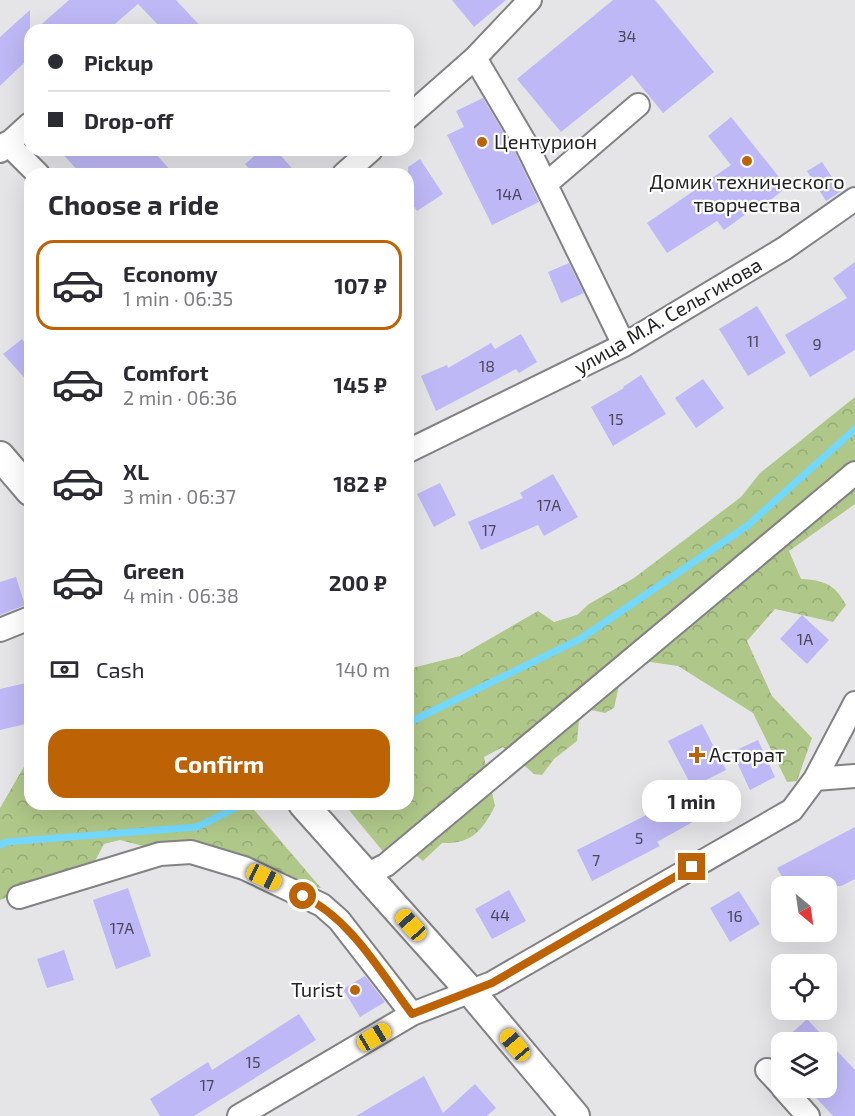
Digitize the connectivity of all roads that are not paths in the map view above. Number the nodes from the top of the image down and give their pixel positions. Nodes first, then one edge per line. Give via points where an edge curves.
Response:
1 (531, 0) edge
2 (475, 58) junction
3 (638, 105) dead end
4 (414, 112) edge
5 (24, 129) edge
6 (4, 147) edge
7 (364, 156) edge
8 (30, 168) edge
9 (351, 168) edge
10 (546, 184) junction
11 (855, 199) edge
12 (624, 345) junction
13 (414, 448) edge
14 (0, 456) edge
15 (855, 473) edge
16 (24, 484) edge
17 (24, 620) edge
18 (0, 630) edge
19 (855, 703) edge
20 (855, 776) edge
21 (815, 779) junction
22 (308, 810) edge
23 (366, 875) junction
24 (19, 897) dead end
25 (471, 992) junction
26 (412, 1014) junction
27 (792, 1098) edge
28 (239, 1116) edge
29 (575, 1116) edge
30 (808, 1116) edge

1 - 2 street
2 - 4 street
2 - 10 street
3 - 10 street
5 - 6 street
6 - 8 street
7 - 9 street
10 - 12 street
11 - 12 street, улица М.А. Сельгикова via 785,249
12 - 13 street, улица М.А. Сельгикова
14 - 16 main road
15 - 23 street via 386,865
17 - 18 street
19 - 21 street
20 - 21 street
21 - 25 street via 792,810
22 - 23 main road
23 - 25 main road
24 - 26 street via 160,854 191,852 244,868 322,905 339,920
25 - 26 street
25 - 29 main road
26 - 28 street
27 - 30 street

